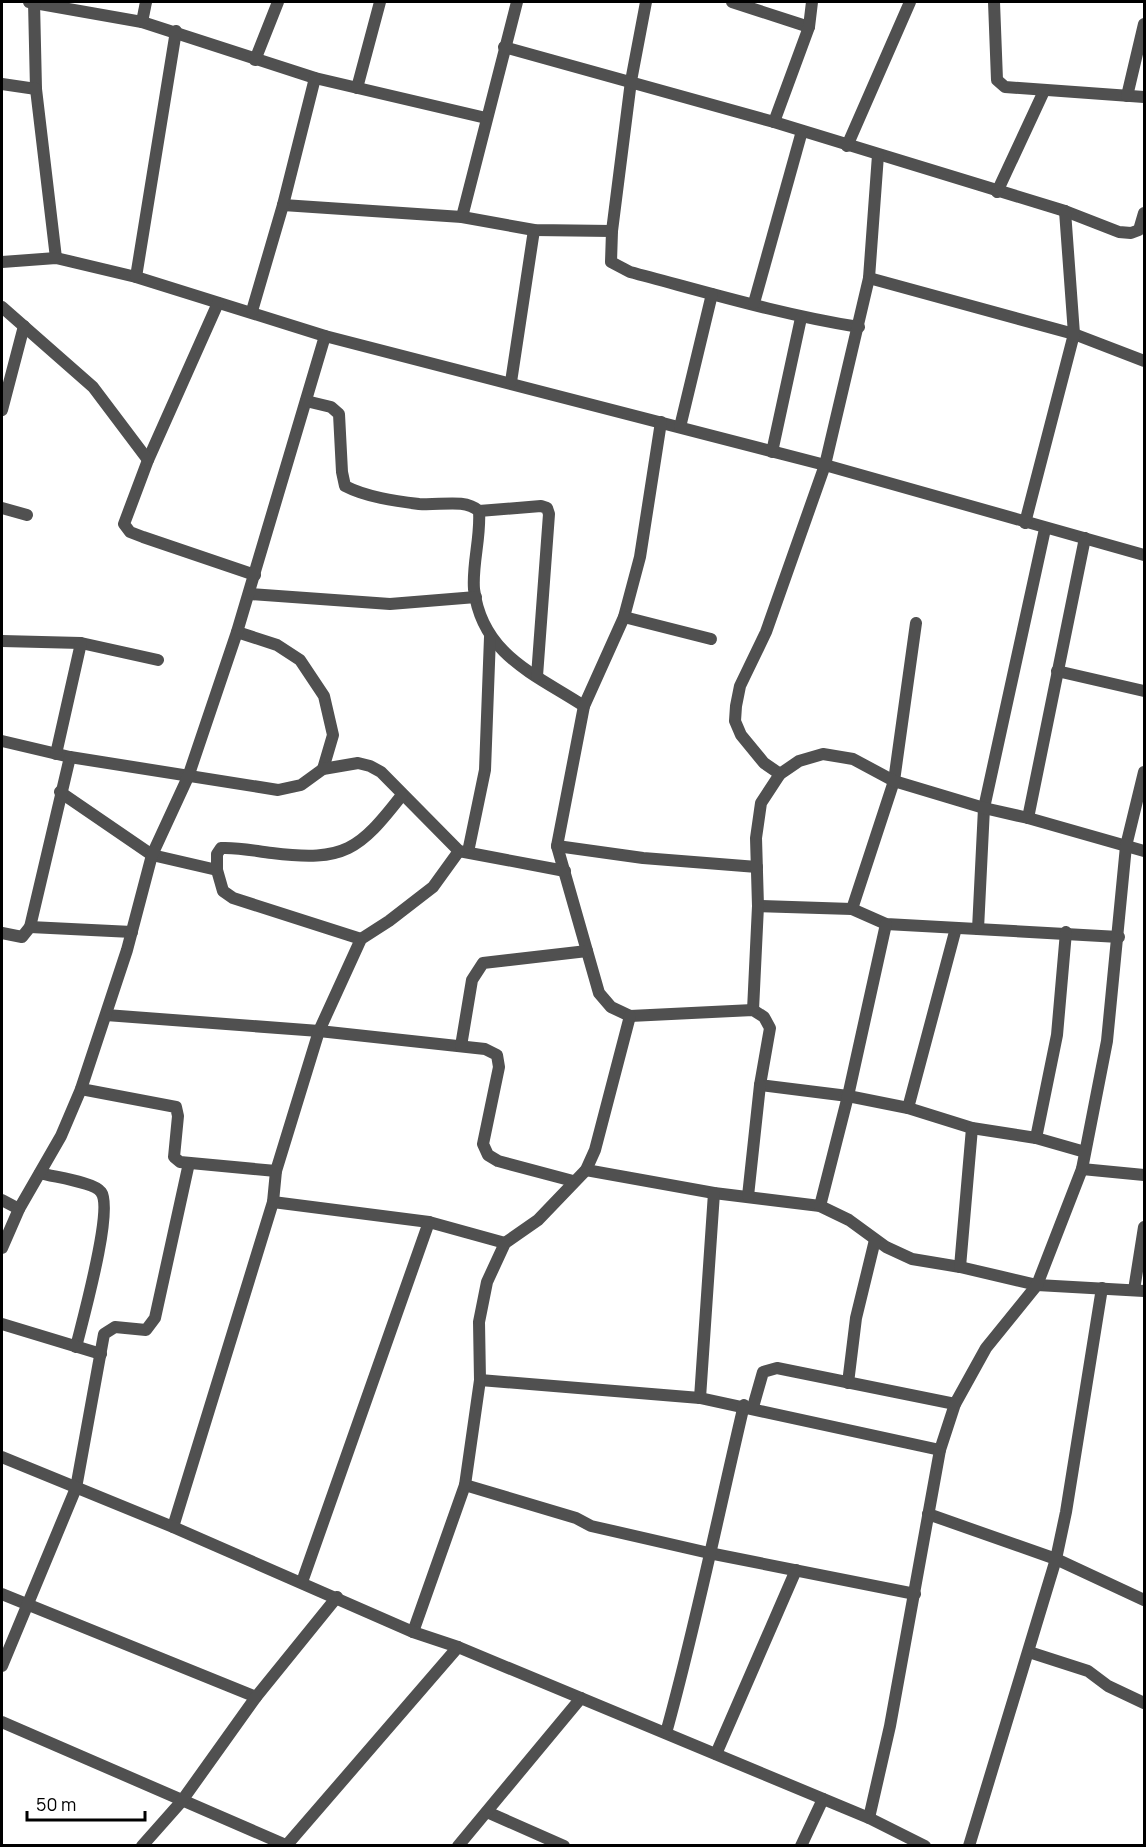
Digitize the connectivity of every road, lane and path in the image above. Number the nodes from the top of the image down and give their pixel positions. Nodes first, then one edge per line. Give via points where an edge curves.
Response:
1 (32, 2) edge
2 (146, 2) edge
3 (278, 2) edge
4 (380, 2) edge
5 (517, 2) edge
6 (646, 2) edge
7 (732, 2) edge
8 (812, 2) edge
9 (910, 2) edge
10 (994, 2) edge
11 (142, 21) junction
12 (1144, 24) edge
13 (808, 27) junction
14 (177, 31) junction
15 (504, 47) junction
16 (255, 60) junction
17 (315, 78) junction
18 (632, 81) junction
19 (2, 84) edge
20 (36, 88) junction
21 (357, 88) junction
22 (1044, 91) junction
23 (1127, 96) junction
24 (1144, 97) edge
25 (486, 118) junction
26 (774, 122) junction
27 (802, 131) junction
28 (847, 146) junction
29 (878, 155) junction
30 (998, 192) junction
31 (283, 205) junction
32 (1065, 211) junction
33 (1144, 213) edge
34 (462, 218) junction
35 (534, 230) junction
36 (612, 231) junction
37 (56, 258) junction
38 (2, 262) edge
39 (136, 277) junction
40 (869, 278) junction
41 (712, 294) junction
42 (219, 303) junction
43 (754, 303) junction
44 (2, 307) edge
45 (252, 311) junction
46 (801, 318) junction
47 (24, 326) junction
48 (859, 327) junction
49 (1074, 334) junction
50 (325, 336) junction
51 (1144, 361) edge
52 (511, 382) junction
53 (306, 401) junction
54 (2, 408) edge
55 (661, 422) junction
56 (680, 427) junction
57 (772, 452) junction
58 (148, 460) junction
59 (825, 465) junction
60 (2, 508) edge
61 (479, 510) junction
62 (27, 515) dead end
63 (1025, 523) junction
64 (1045, 529) junction
65 (1086, 538) junction
66 (1144, 555) edge
67 (255, 575) junction
68 (249, 594) junction
69 (476, 597) junction
70 (624, 617) junction
71 (916, 623) dead end
72 (237, 632) junction
73 (490, 637) junction
74 (711, 639) dead end
75 (2, 641) edge
76 (81, 643) junction
77 (158, 660) dead end
78 (1057, 671) junction
79 (537, 676) junction
80 (1144, 691) edge
81 (584, 706) junction
82 (2, 741) edge
83 (56, 754) junction
84 (70, 757) junction
85 (323, 769) junction
86 (1144, 772) edge
87 (780, 774) junction
88 (188, 777) junction
89 (894, 781) junction
90 (60, 792) junction
91 (402, 795) junction
92 (984, 808) junction
93 (1028, 818) junction
94 (557, 846) junction
95 (1126, 846) junction
96 (1144, 851) edge
97 (463, 852) junction
98 (152, 855) junction
99 (757, 867) junction
100 (217, 870) junction
101 (565, 871) junction
102 (758, 906) junction
103 (852, 909) junction
104 (886, 924) junction
105 (30, 927) junction
106 (956, 928) junction
107 (978, 929) junction
108 (132, 932) junction
109 (1066, 932) junction
110 (2, 933) edge
111 (1119, 937) junction
112 (361, 939) junction
113 (587, 951) junction
114 (753, 1010) junction
115 (106, 1015) junction
116 (630, 1016) junction
117 (319, 1031) junction
118 (460, 1046) junction
119 (760, 1085) junction
120 (81, 1089) junction
121 (848, 1096) junction
122 (908, 1108) junction
123 (972, 1128) junction
124 (1036, 1138) junction
125 (1085, 1152) junction
126 (189, 1163) junction
127 (1082, 1169) junction
128 (586, 1170) junction
129 (276, 1171) junction
130 (40, 1173) junction
131 (1144, 1175) edge
132 (573, 1182) junction
133 (714, 1193) junction
134 (748, 1196) junction
135 (2, 1200) edge
136 (273, 1202) junction
137 (820, 1206) junction
138 (19, 1209) junction
139 (429, 1222) junction
140 (1144, 1227) edge
141 (875, 1240) junction
142 (505, 1243) junction
143 (2, 1248) edge
144 (960, 1267) junction
145 (1037, 1285) junction
146 (1102, 1288) junction
147 (1139, 1290) edge
148 (2, 1324) edge
149 (76, 1347) junction
150 (101, 1354) junction
151 (480, 1380) junction
152 (848, 1383) junction
153 (700, 1398) junction
154 (955, 1404) junction
155 (748, 1406) junction
156 (940, 1450) junction
157 (2, 1457) edge
158 (465, 1485) junction
159 (76, 1488) junction
160 (928, 1514) junction
161 (173, 1527) junction
162 (709, 1553) junction
163 (1056, 1559) junction
164 (796, 1570) junction
165 (302, 1582) junction
166 (2, 1594) edge
167 (915, 1594) junction
168 (337, 1597) junction
169 (1144, 1600) edge
170 (29, 1605) junction
171 (413, 1632) junction
172 (458, 1647) junction
173 (1029, 1652) junction
174 (2, 1666) edge
175 (256, 1697) junction
176 (581, 1698) junction
177 (1144, 1703) edge
178 (2, 1722) edge
179 (666, 1733) junction
180 (716, 1754) junction
181 (823, 1799) junction
182 (181, 1802) junction
183 (487, 1812) junction
184 (869, 1818) junction
185 (142, 1845) edge
186 (287, 1845) edge
187 (458, 1845) edge
188 (564, 1845) edge
189 (801, 1845) edge
190 (925, 1845) edge
191 (969, 1845) edge

1 - 11 street
1 - 20 street
2 - 11 street
3 - 16 street
4 - 21 street
5 - 15 street
6 - 18 street
7 - 13 street
8 - 13 street
9 - 28 street
10 - 22 street via 997,80 1005,87
11 - 14 street
12 - 23 street
13 - 26 street
14 - 16 street
14 - 39 street
15 - 18 street
15 - 25 street
16 - 17 street
17 - 21 street
17 - 31 street
18 - 26 street
18 - 36 street
19 - 20 street
20 - 37 street
21 - 25 street
22 - 23 street
22 - 30 street
23 - 24 street
25 - 34 street
26 - 27 street
27 - 28 street
27 - 43 street
28 - 29 street
29 - 30 street
29 - 40 street
30 - 32 street
31 - 34 street
31 - 45 street
32 - 33 street via 1131,233 1139,230
32 - 49 street
34 - 35 street
35 - 36 street
35 - 52 street
36 - 41 street via 611,262 630,272
37 - 38 street
37 - 39 street
39 - 42 street
40 - 48 street
40 - 49 street
41 - 43 street
41 - 56 street
42 - 45 street
42 - 58 street
43 - 46 street
44 - 47 street
45 - 50 street
46 - 48 street
46 - 57 street
47 - 54 street
47 - 58 street via 93,387
48 - 59 street
49 - 51 street
49 - 63 street
50 - 52 street
50 - 53 street
52 - 55 street
53 - 61 street via 331,407 339,414 345,486 357,492 420,504 471,504
53 - 67 street
55 - 56 street
55 - 70 street via 640,557
56 - 57 street
57 - 59 street
58 - 67 street via 127,512 124,524 130,532
59 - 63 street
59 - 87 street via 736,706 735,721 741,735 764,763
60 - 62 street
61 - 69 street
61 - 79 street via 541,506 549,514
63 - 64 street
64 - 65 street
64 - 92 street
65 - 66 street
65 - 78 street
67 - 68 street
68 - 69 street via 390,604
68 - 72 street
69 - 73 street
70 - 74 street
70 - 81 street
71 - 89 street
72 - 85 street via 278,645 300,660 324,696 333,735
72 - 88 street
73 - 79 street via 514,663
73 - 97 street via 485,770
75 - 76 street
76 - 77 street
76 - 83 street
78 - 80 street
78 - 93 street
79 - 81 street
81 - 94 street
82 - 83 street
83 - 84 street
84 - 88 street
84 - 90 street
85 - 88 street via 301,785 278,790
85 - 91 street via 358,763 370,766
86 - 95 street
87 - 89 street via 799,760 824,754 853,759
87 - 99 street via 761,803
88 - 98 street
89 - 92 street
89 - 103 street
90 - 98 street
90 - 105 street
91 - 97 street
91 - 100 street via 373,832 353,848 325,855 221,848
92 - 93 street
92 - 107 street
93 - 95 street
94 - 99 street
94 - 101 street
95 - 96 street
95 - 111 street
97 - 101 street
97 - 112 street via 433,887
98 - 100 street
98 - 108 street
99 - 102 street
100 - 112 street via 223,891 233,898
101 - 113 street
102 - 103 street
102 - 114 street
103 - 104 street
104 - 106 street
104 - 121 street
105 - 108 street
105 - 110 street via 22,937
106 - 107 street
106 - 122 street
107 - 109 street
108 - 115 street
109 - 111 street
109 - 124 street via 1057,1035
111 - 125 street via 1107,1041
112 - 117 street
113 - 116 street via 599,993 611,1007
113 - 118 street via 483,963 472,980
114 - 116 street
114 - 119 street via 764,1017 770,1028
115 - 117 street
115 - 120 street
116 - 128 street via 595,1150
117 - 118 street
117 - 129 street
118 - 132 street via 497,1055 500,1067 483,1144 488,1155
119 - 121 street
119 - 134 street
120 - 126 street via 176,1107 174,1157
120 - 130 street
121 - 122 street
121 - 137 street
122 - 123 street
123 - 124 street
123 - 144 street
124 - 125 street
125 - 127 street
126 - 129 street
126 - 150 street via 155,1318 146,1329 115,1327 104,1334
127 - 131 street
127 - 145 street
128 - 132 street
128 - 133 street
129 - 136 street
130 - 138 street
130 - 149 street via 92,1186 101,1191 105,1200 102,1236
132 - 142 street via 538,1220
133 - 134 street
133 - 153 street
134 - 137 street
135 - 138 street
136 - 139 street
136 - 161 street
137 - 141 street via 849,1220
138 - 143 street
139 - 142 street
139 - 165 street
140 - 147 street
141 - 144 street via 912,1259
141 - 152 street via 856,1318
142 - 151 street via 488,1282 479,1322
144 - 145 street
145 - 146 street
145 - 154 street via 986,1348
146 - 147 street
146 - 163 street
148 - 149 street
149 - 150 street
150 - 159 street
151 - 153 street
151 - 158 street
152 - 154 street
152 - 155 street via 768,1369
153 - 155 street
154 - 156 street
155 - 156 street
155 - 162 street
156 - 160 street
157 - 159 street
158 - 162 street via 591,1526
158 - 171 street
159 - 161 street
159 - 170 street
160 - 163 street
160 - 167 street
161 - 165 street
162 - 164 street
162 - 179 street via 693,1634
163 - 169 street
163 - 173 street
164 - 167 street
164 - 180 street
165 - 168 street
166 - 170 street
167 - 184 street
168 - 171 street
168 - 175 street
170 - 174 street
170 - 175 street
171 - 172 street
172 - 176 street
172 - 186 street
173 - 177 street via 1088,1671 1108,1686
173 - 191 street
175 - 182 street
176 - 179 street
176 - 183 street
178 - 182 street
179 - 180 street
180 - 181 street
181 - 184 street
181 - 189 street
182 - 185 street
182 - 186 street
183 - 187 street
183 - 188 street
184 - 190 street

